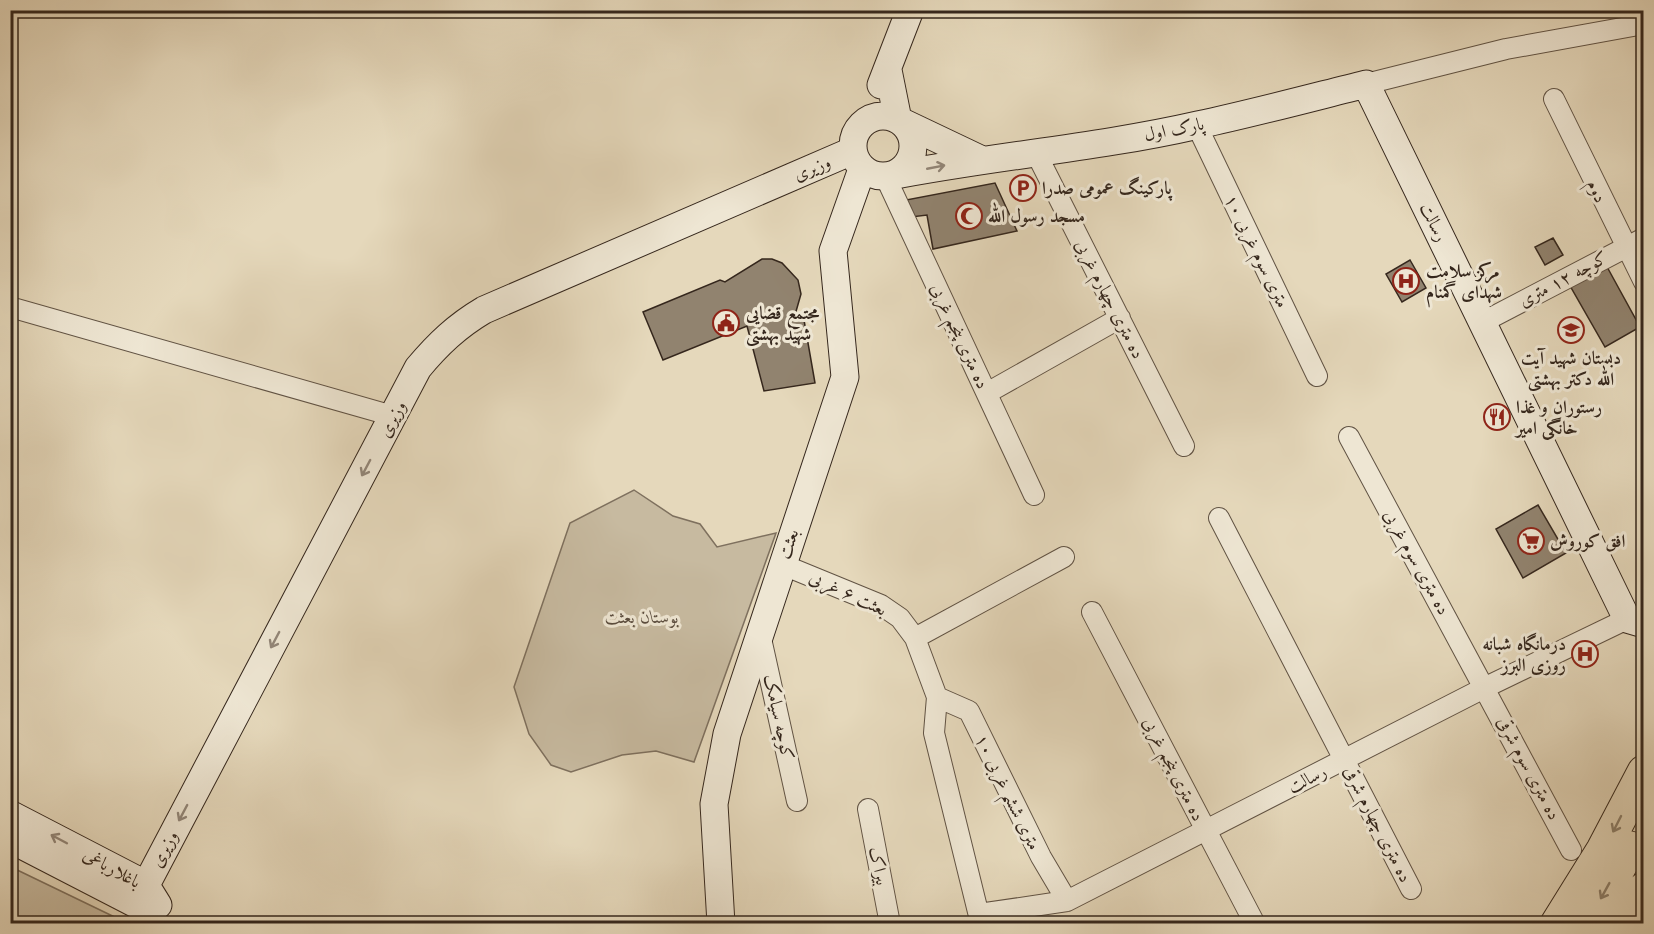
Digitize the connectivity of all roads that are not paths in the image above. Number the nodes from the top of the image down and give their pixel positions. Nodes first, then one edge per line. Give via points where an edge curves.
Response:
1 (910, 10) edge
2 (1644, 24) edge
3 (888, 70) junction
4 (1366, 84) junction
5 (1554, 99) dead end
6 (898, 120) junction
7 (862, 123) junction
8 (1197, 126) junction
9 (1036, 153) junction
10 (980, 159) junction
11 (873, 168) junction
12 (1644, 238) edge
13 (1624, 247) junction
14 (1644, 282) edge
15 (10, 308) edge
16 (1120, 318) junction
17 (1483, 322) junction
18 (1317, 376) dead end
19 (987, 393) junction
20 (393, 416) junction
21 (1349, 437) dead end
22 (1184, 446) dead end
23 (1034, 495) dead end
24 (1219, 519) dead end
25 (1064, 557) dead end
26 (782, 564) junction
27 (1092, 612) dead end
28 (1635, 621) edge
29 (760, 632) junction
30 (915, 638) junction
31 (1486, 687) junction
32 (937, 697) junction
33 (1344, 760) junction
34 (1644, 772) edge
35 (797, 801) dead end
36 (868, 809) dead end
37 (10, 814) edge
38 (1644, 822) edge
39 (1206, 830) junction
40 (10, 839) edge
41 (1571, 849) dead end
42 (1644, 888) edge
43 (1411, 889) dead end
44 (141, 894) junction
45 (1067, 902) junction
46 (980, 919) edge
47 (721, 924) edge
48 (890, 924) edge
49 (1255, 924) edge
50 (1557, 924) edge
51 (1587, 924) edge
52 (1620, 924) edge

1 - 3 main road
2 - 4 street via 1506,49
3 - 6 main road
3 - 7 main road
4 - 8 main road, پارک اول
4 - 17 main road, رسالت
5 - 13 street, دوم
6 - 7 main road via 879,116
6 - 10 main road
6 - 11 main road via 911,134 908,164
7 - 11 main road via 856,131
8 - 9 main road, پارک اول
8 - 18 street, ۱۰ متری سوم غربی
9 - 10 main road, پارک اول
9 - 16 street, ده متری چهارم غربی
11 -> 10 main road, پارک اول
11 - 19 street, ده متری پنجم غربی
11 - 20 main road, وزیری via 484,310 439,343 418,368
11 - 26 main road, بعثت via 833,250 844,377
12 - 13 street, کوچه ۱۲ متری
13 - 14 street, دوم
13 - 17 street, کوچه ۱۲ متری
15 - 20 street
16 - 19 street
16 - 22 street, ده متری چهارم غربی
17 - 28 main road, رسالت
19 - 23 street, ده متری پنجم غربی
20 -> 44 main road, وزیری
21 - 31 street, ده متری سوم غربی
24 - 33 street
25 - 30 street
26 - 29 main road, بعثت
26 - 30 street, بعثت ۶ غربی via 881,605 900,618
27 - 39 street, ده متری پنجم غربی
28 - 31 street, رسالت
29 - 35 street, کوچه سیامک
29 - 47 main road, بعثت via 727,735 714,804
30 - 32 street, بعثت ۶ غربی
31 - 33 street, رسالت
31 - 41 street, ده متری سوم شرقی
32 - 45 street, ۱۰ متری ششم غربی via 969,711
32 - 46 street, رسالت via 934,733
33 - 39 street, رسالت
33 - 43 street, ده متری چهارم شرقی
34 -> 50 highway via 1603,850
36 - 48 street, بیراک
44 -> 37 main road, باغلارباغی
38 -> 51 highway
39 - 45 street, رسالت
39 - 49 street, ده متری پنجم غربی
40 - 44 main road, باغلارباغی
42 - 52 highway
45 - 46 street, رسالت

